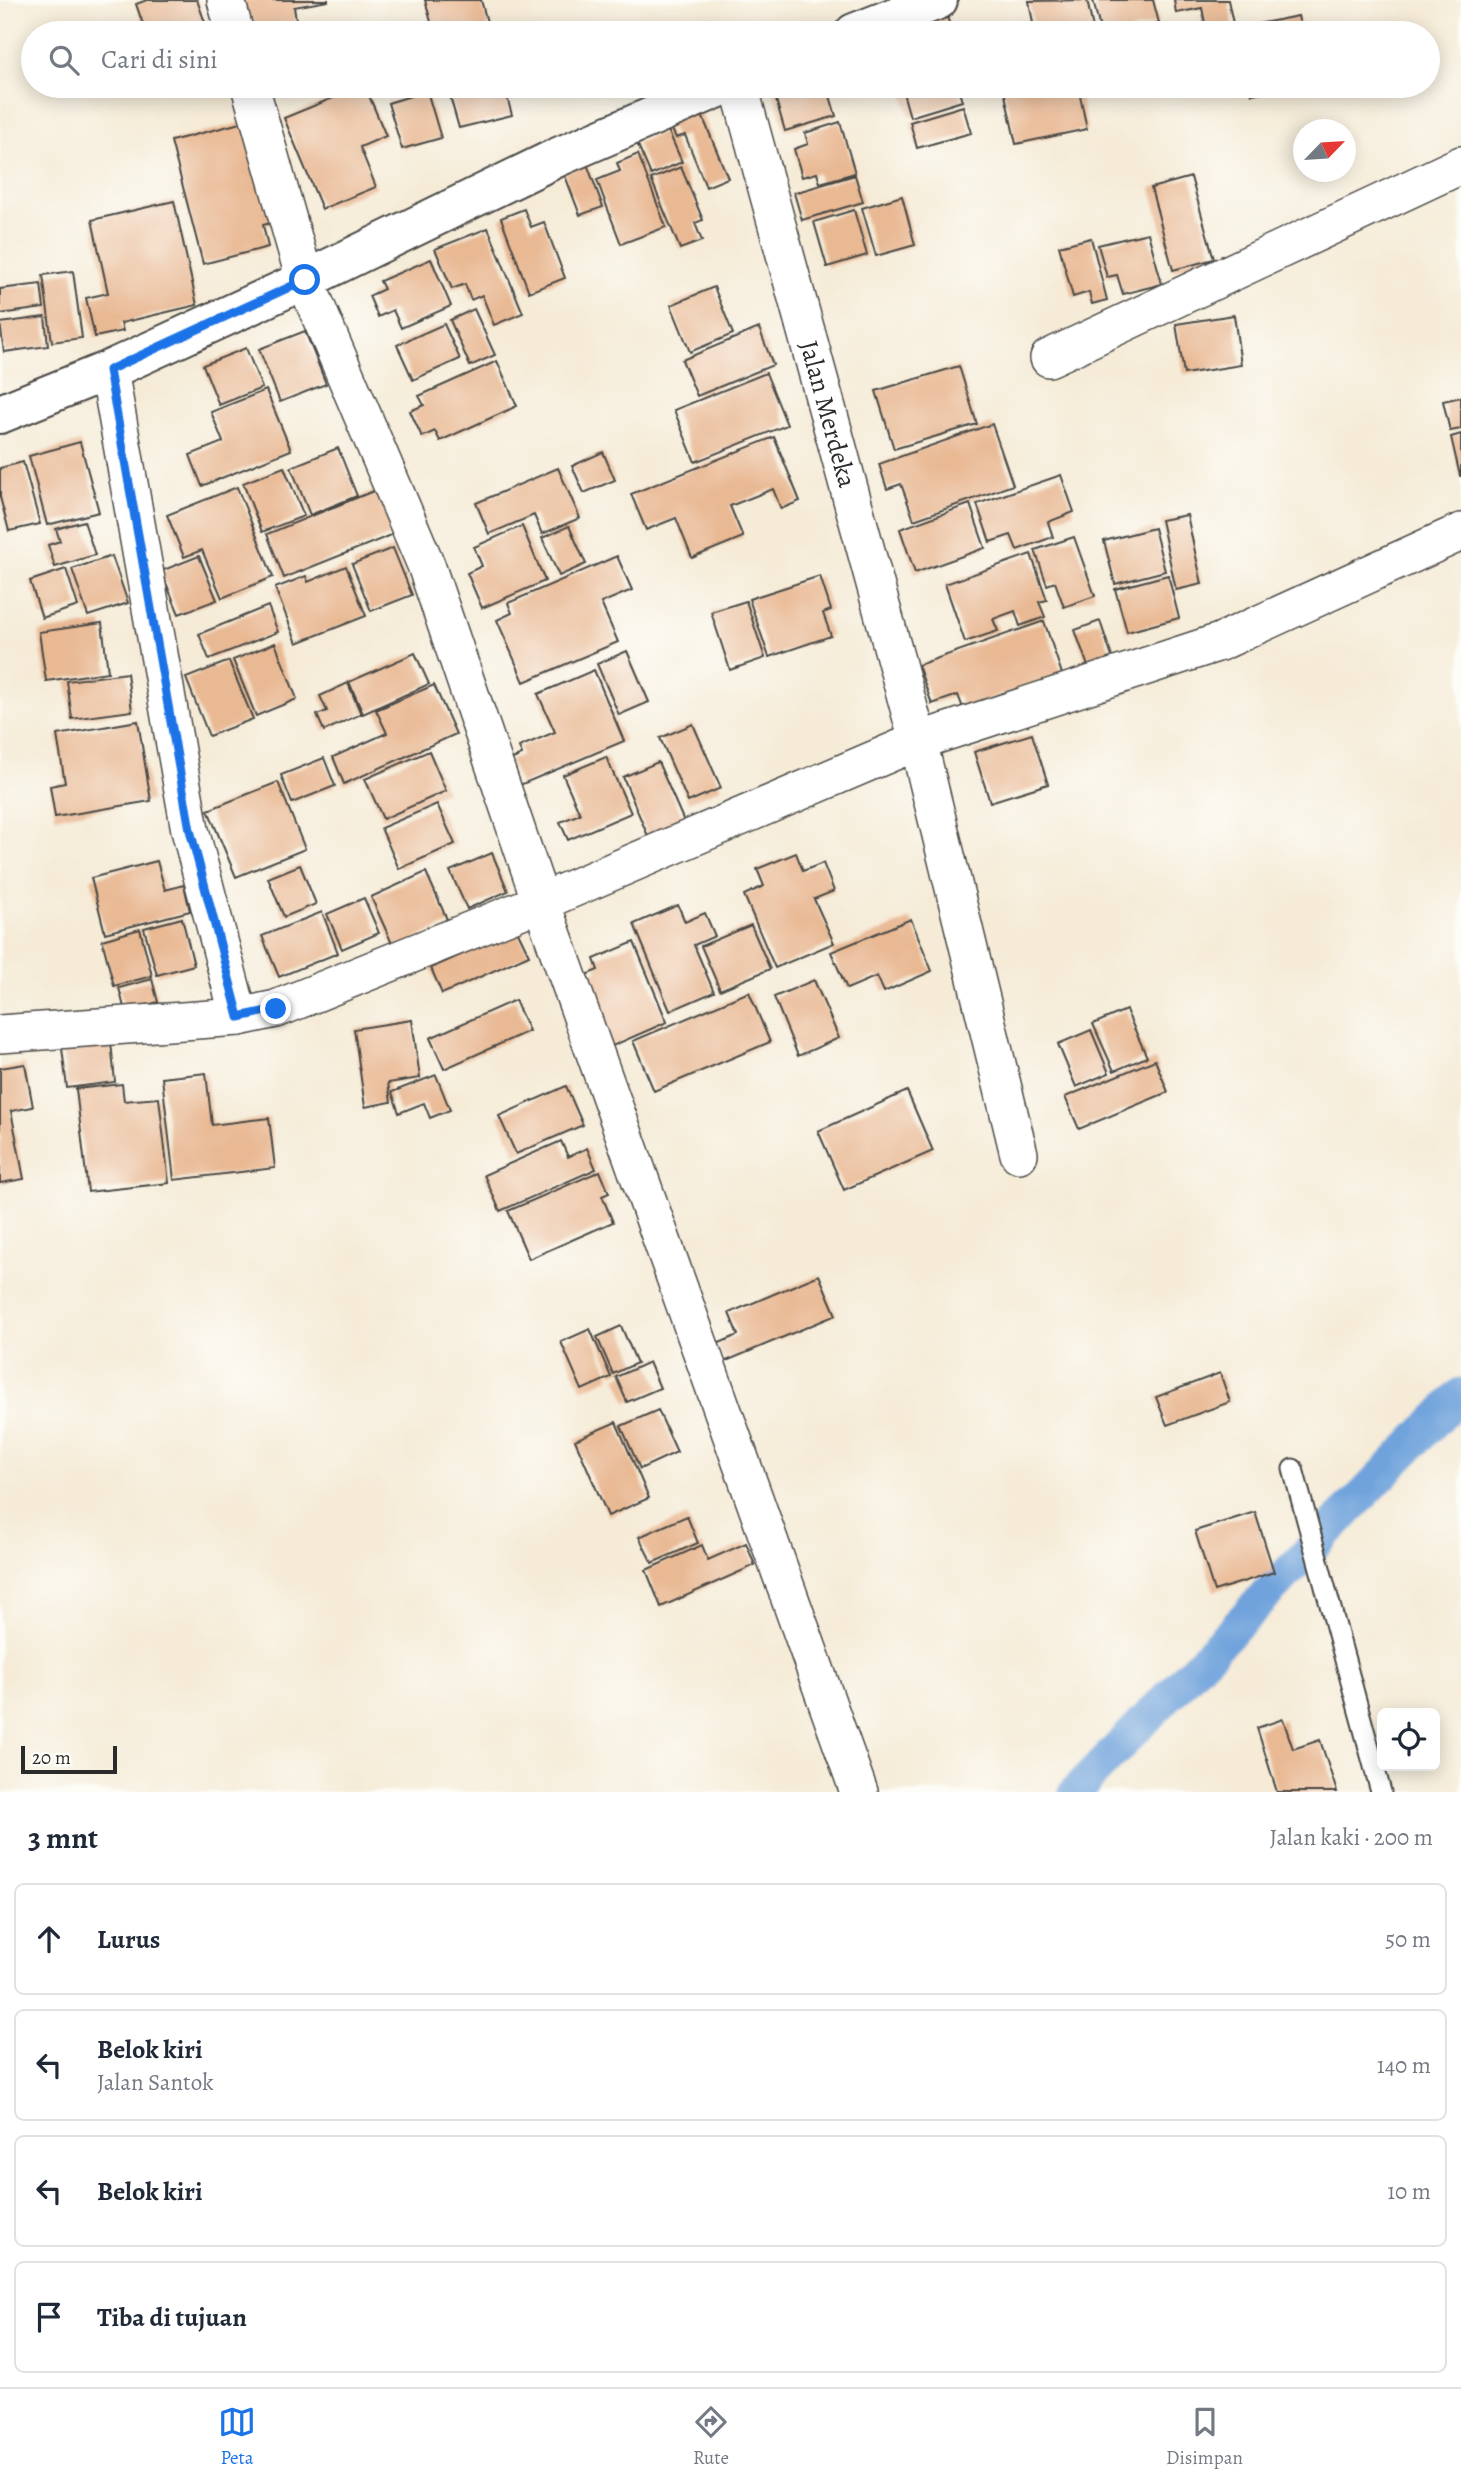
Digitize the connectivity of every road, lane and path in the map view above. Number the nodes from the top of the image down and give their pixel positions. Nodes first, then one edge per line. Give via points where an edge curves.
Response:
1 (226, 0) edge
2 (938, 0) edge
3 (232, 21) edge
4 (885, 21) edge
5 (253, 98) edge
6 (695, 98) edge
7 (742, 98) edge
8 (1461, 165) edge
9 (305, 280) junction
10 (1049, 358) dead end
11 (109, 370) junction
12 (0, 414) edge
13 (1461, 531) edge
14 (918, 741) junction
15 (541, 902) junction
16 (239, 1017) junction
17 (0, 1034) edge
18 (1018, 1154) dead end
19 (1293, 1469) dead end
20 (859, 1792) edge
21 (1381, 1792) edge

1 - 3 street
2 - 4 street
5 - 9 street
6 - 9 street via 558,157
7 - 14 street, Jalan Merdeka
8 - 10 street
9 - 11 street
9 - 15 street via 426,565
11 - 12 street
11 - 16 street via 190,830
13 - 14 street via 1220,642
14 - 15 street
14 - 18 street, Jalan Merdeka
15 - 16 street via 276,1009
15 - 20 street
16 - 17 street
19 - 21 lane

